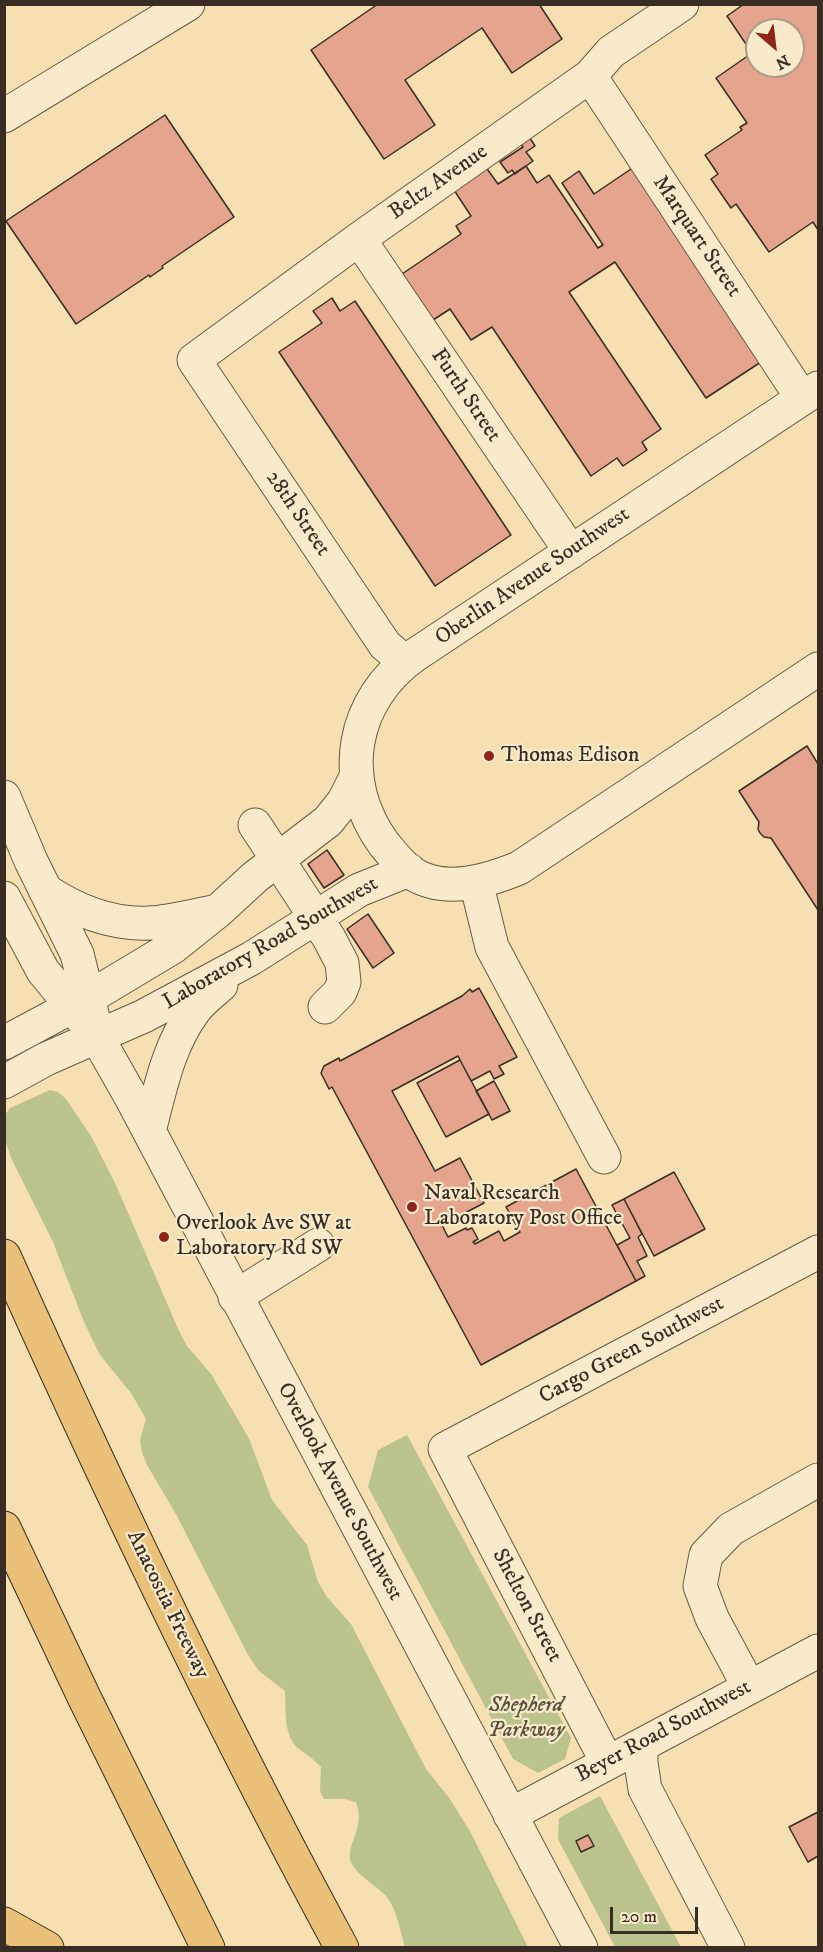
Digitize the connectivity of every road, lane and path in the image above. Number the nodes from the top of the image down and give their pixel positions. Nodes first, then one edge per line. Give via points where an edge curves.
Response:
1 (188, 4) edge
2 (682, 4) edge
3 (590, 76) junction
4 (4, 116) edge
5 (359, 239) junction
6 (194, 360) joint
7 (811, 393) edge
8 (571, 552) junction
9 (405, 662) junction
10 (819, 669) edge
11 (357, 776) junction
12 (4, 797) edge
13 (255, 825) dead end
14 (278, 860) junction
15 (409, 870) junction
16 (476, 882) junction
17 (45, 890) junction
18 (4, 897) edge
19 (218, 911) junction
20 (315, 917) junction
21 (252, 958) junction
22 (80, 1003) junction
23 (325, 1006) dead end
24 (97, 1037) junction
25 (4, 1043) edge
26 (4, 1082) edge
27 (149, 1131) junction
28 (604, 1157) dead end
29 (318, 1245) dead end
30 (819, 1252) edge
31 (4, 1256) edge
32 (235, 1297) junction
33 (445, 1449) joint
34 (819, 1480) edge
35 (4, 1528) edge
36 (819, 1651) edge
37 (749, 1688) junction
38 (641, 1746) junction
39 (608, 1762) junction
40 (510, 1815) junction
41 (4, 1923) edge
42 (47, 1947) edge
43 (208, 1947) edge
44 (342, 1947) edge
45 (581, 1947) edge
46 (728, 1947) edge

1 - 4 street
2 - 3 street, Beltz Avenue via 611,52
3 - 5 street, Beltz Avenue
3 - 7 street, Marquart Street
5 - 6 street, Beltz Avenue
5 - 8 street, Furth Street
6 - 9 street, 28th Street via 385,645
7 - 8 street, Oberlin Avenue Southwest
8 - 9 street, Oberlin Avenue Southwest
9 - 11 street, Oberlin Avenue Southwest via 379,688 362,721 356,745
10 - 16 street via 519,868
11 - 14 street, Laboratory Road Southwest via 328,821
11 - 15 street, Oberlin Avenue Southwest via 358,793 375,831
12 - 17 street
13 - 14 street
14 - 19 street, Laboratory Road Southwest
14 - 20 street
15 - 16 street via 431,881
15 - 20 street, Laboratory Road Southwest via 364,887
16 - 28 street via 492,947
17 - 19 street via 88,912 135,923
17 - 22 street via 77,954
18 - 22 street, Overlook Avenue Southwest via 43,971
19 - 22 street, Laboratory Road Southwest via 158,957
20 - 21 street, Laboratory Road Southwest
20 - 23 street via 338,954 344,973 340,992
21 - 24 street, Laboratory Road Southwest
21 - 27 street via 206,998 186,1022 164,1072
22 - 24 street, Overlook Avenue Southwest
22 - 25 street, Laboratory Road Southwest
24 - 26 street, Laboratory Road Southwest
24 - 27 street, Overlook Avenue Southwest
27 - 32 street, Overlook Avenue Southwest
29 - 32 street
30 - 33 street, Cargo Green Southwest
31 - 44 highway, Anacostia Freeway via 149,1569 245,1764
32 - 40 street, Overlook Avenue Southwest
33 - 39 street, Shelton Street
34 - 37 street via 731,1529 706,1555 700,1586
35 - 43 highway
36 - 37 street, Beyer Road Southwest
37 - 38 street, Beyer Road Southwest
38 - 39 street, Beyer Road Southwest
38 - 46 street via 645,1789
39 - 40 street, Beyer Road Southwest
40 - 45 street, Overlook Avenue Southwest
41 - 42 highway

